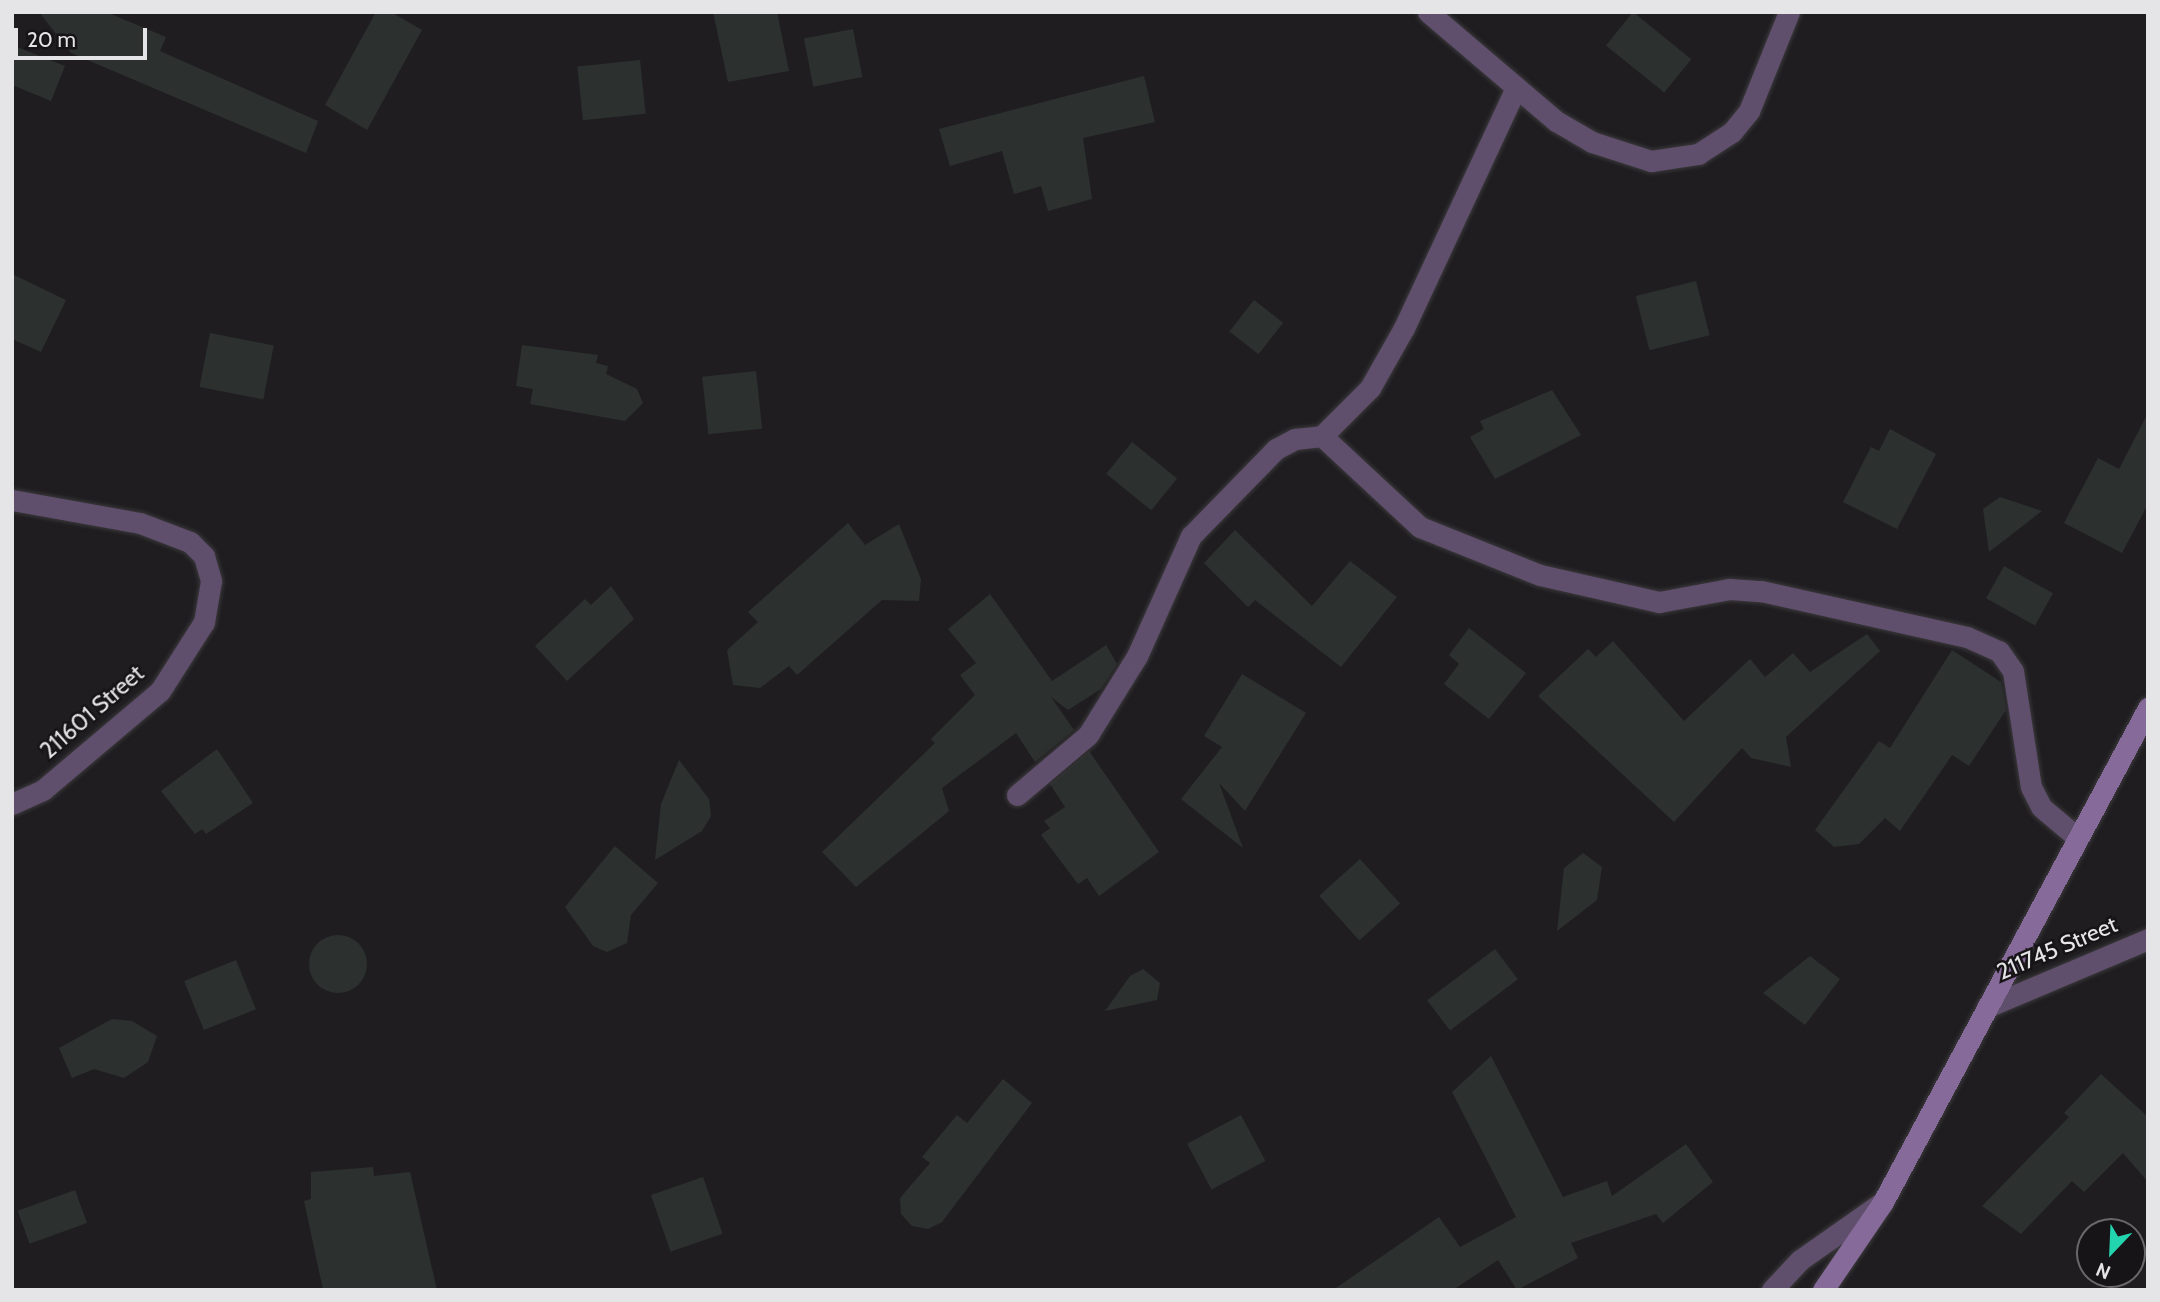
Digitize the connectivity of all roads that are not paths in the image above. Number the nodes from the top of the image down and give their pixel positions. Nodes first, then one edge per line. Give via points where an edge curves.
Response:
1 (1428, 12) edge
2 (1789, 12) edge
3 (1516, 88) junction
4 (1322, 436) junction
5 (12, 500) edge
6 (2148, 708) edge
7 (1017, 795) dead end
8 (12, 804) edge
9 (2078, 838) junction
10 (2148, 939) edge
11 (1987, 1007) junction
12 (1883, 1202) junction
13 (1772, 1290) edge
14 (1823, 1290) edge

1 - 3 street
2 - 3 street via 1749,111 1732,132 1698,154 1651,161 1592,142
3 - 4 street via 1404,328 1370,388
4 - 7 street via 1295,439 1276,449 1191,536 1137,656 1088,736
4 - 9 street via 1420,527 1540,575 1659,602 1729,589 1761,591 1967,637 1999,651 2013,671 2031,787 2041,807
5 - 8 street, 211601 Street via 140,523 190,542 204,556 211,581 204,622 160,691 43,790
6 - 9 street
9 - 11 street
10 - 11 street, 211745 Street
11 - 12 street
12 - 13 street via 1800,1259
12 - 14 street

